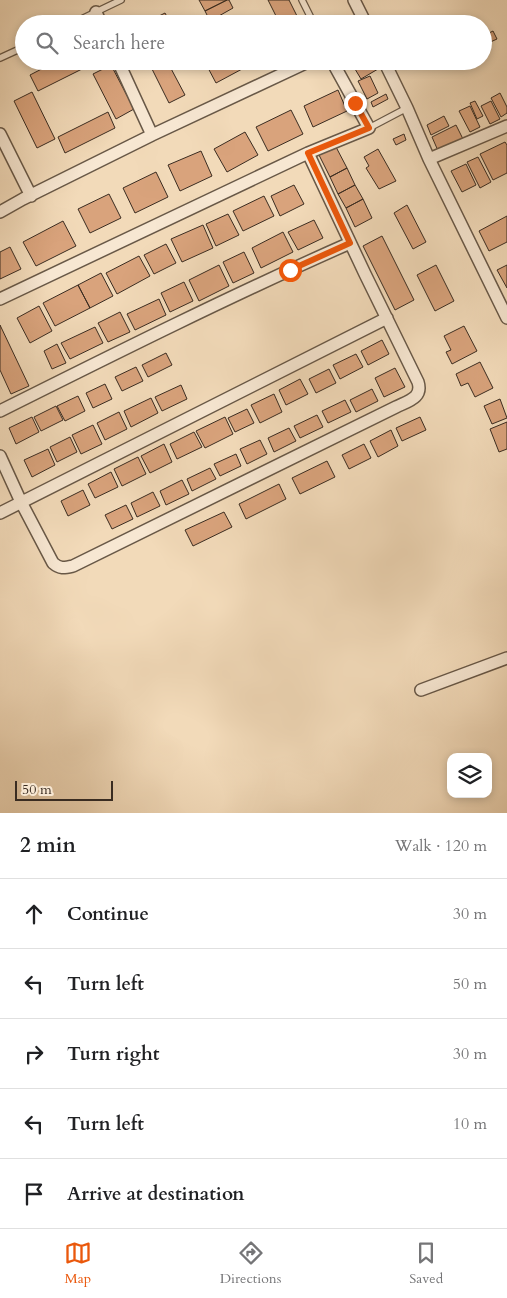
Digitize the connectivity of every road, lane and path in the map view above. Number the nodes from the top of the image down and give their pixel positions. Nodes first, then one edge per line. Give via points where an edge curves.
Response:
1 (121, 0) edge
2 (302, 0) edge
3 (359, 2) edge
4 (96, 12) junction
5 (90, 15) edge
6 (97, 15) edge
7 (310, 15) edge
8 (363, 15) edge
9 (15, 51) edge
10 (0, 58) edge
11 (122, 70) edge
12 (291, 70) edge
13 (337, 70) edge
14 (388, 70) edge
15 (407, 108) junction
16 (507, 126) edge
17 (369, 128) junction
18 (0, 134) edge
19 (152, 135) junction
20 (308, 153) junction
21 (429, 159) junction
22 (31, 196) junction
23 (0, 212) edge
24 (350, 243) junction
25 (0, 298) edge
26 (387, 318) junction
27 (507, 318) edge
28 (0, 411) edge
29 (0, 456) edge
30 (21, 502) junction
31 (0, 513) edge
32 (507, 658) edge
33 (421, 690) dead end

1 - 4 lane
2 - 7 lane
3 - 8 street
4 - 5 lane
4 - 6 street
9 - 10 lane
11 - 19 street
12 - 19 street
13 - 17 street
14 - 15 street
15 - 17 lane
15 - 21 street
16 - 21 street
17 - 20 street
18 - 22 street
19 - 22 street
20 - 24 street
20 - 25 street
21 - 27 street
22 - 23 street
24 - 26 street
24 - 28 street via 152,335
26 - 30 street
26 - 30 street via 420,389 413,398 396,407 73,566 64,568 53,563
29 - 30 street
30 - 31 street
32 - 33 street

